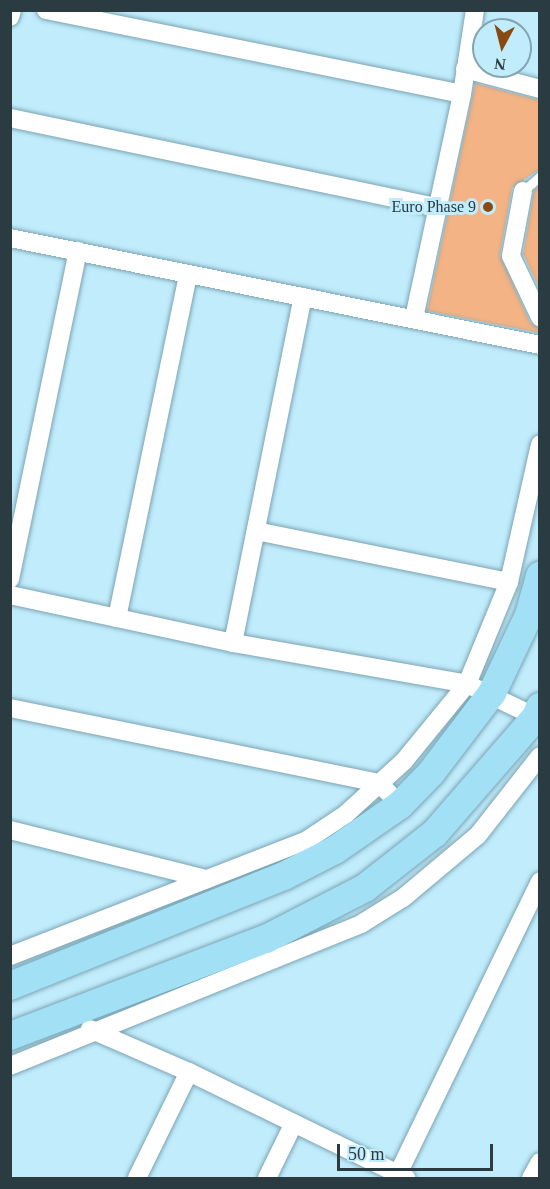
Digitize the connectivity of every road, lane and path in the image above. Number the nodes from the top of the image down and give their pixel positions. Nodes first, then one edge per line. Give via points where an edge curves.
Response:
1 (12, 10) edge
2 (46, 10) edge
3 (475, 10) edge
4 (10, 17) edge
5 (465, 69) junction
6 (540, 89) edge
7 (462, 94) junction
8 (10, 118) edge
9 (540, 176) edge
10 (523, 191) joint
11 (437, 207) junction
12 (10, 238) edge
13 (78, 251) junction
14 (188, 274) junction
15 (303, 297) junction
16 (540, 317) edge
17 (414, 318) junction
18 (540, 345) edge
19 (540, 444) edge
20 (256, 531) junction
21 (540, 576) edge
22 (10, 579) edge
23 (509, 582) junction
24 (10, 595) edge
25 (117, 618) junction
26 (233, 643) junction
27 (479, 689) junction
28 (10, 708) edge
29 (538, 714) edge
30 (540, 756) edge
31 (379, 783) junction
32 (400, 805) junction
33 (10, 830) edge
34 (204, 878) junction
35 (540, 881) edge
36 (242, 892) junction
37 (10, 957) edge
38 (10, 986) edge
39 (62, 1015) junction
40 (95, 1031) junction
41 (10, 1036) edge
42 (10, 1066) edge
43 (189, 1072) junction
44 (294, 1123) junction
45 (540, 1162) edge
46 (400, 1177) edge
47 (137, 1179) edge
48 (267, 1179) edge
49 (531, 1179) edge

1 - 4 street
2 - 7 street
3 - 5 street
5 - 6 street
5 - 7 street
7 - 11 street
8 - 11 street
9 - 10 lane
10 - 16 street via 511,256
11 - 17 street
12 - 13 street
13 - 14 street
13 - 22 street
14 - 15 street
14 - 25 street
15 - 17 street
15 - 20 street
17 - 18 street
19 - 23 street
20 - 23 street
20 - 26 street
21 - 27 main road via 529,615
23 - 27 street
24 - 25 street
25 - 26 street
26 - 27 street
27 - 29 street
27 - 31 street
27 - 32 main road via 431,773
28 - 31 street
29 - 39 main road via 435,833 365,888 266,939
30 - 40 street via 478,835 411,892 361,924
31 - 32 street
31 - 34 street via 346,814 308,840
32 - 36 main road via 335,850
33 - 34 street
34 - 36 street
34 - 37 street
35 - 46 street
36 - 38 main road
39 - 40 street
39 - 41 main road
40 - 42 street
40 - 43 street
43 - 44 street
43 - 47 street
44 - 46 street
44 - 48 street
45 - 49 street

